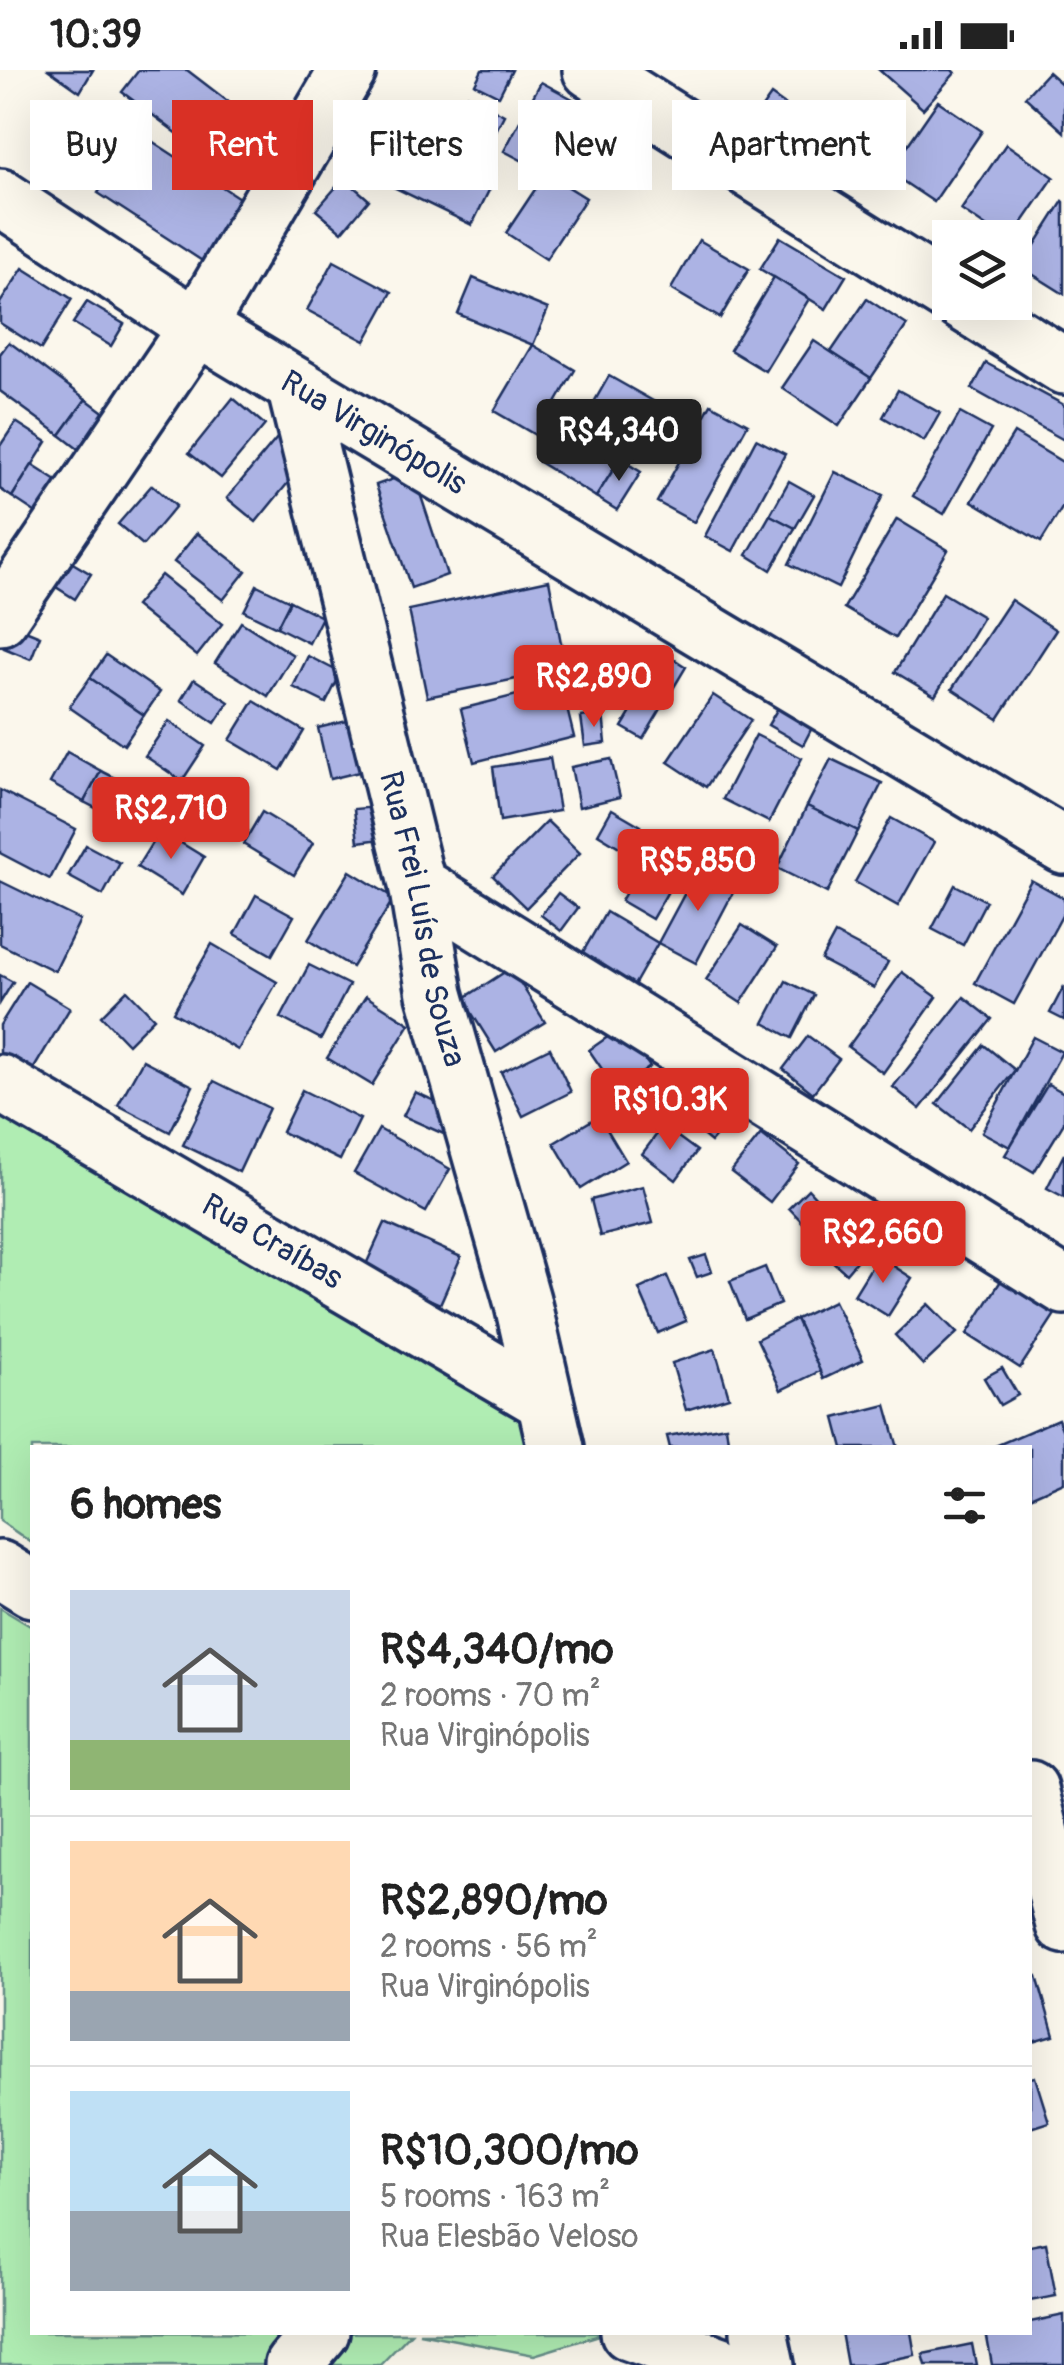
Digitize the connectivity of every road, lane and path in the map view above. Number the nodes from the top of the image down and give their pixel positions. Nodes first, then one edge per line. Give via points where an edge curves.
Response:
1 (348, 70) edge
2 (590, 70) edge
3 (0, 197) edge
4 (932, 284) edge
5 (991, 320) edge
6 (197, 327) junction
7 (1064, 366) edge
8 (296, 386) junction
9 (0, 618) edge
10 (1064, 846) edge
11 (417, 884) junction
12 (0, 1083) edge
13 (1064, 1286) edge
14 (550, 1424) edge
15 (0, 1570) edge
16 (30, 1588) edge
17 (1032, 1797) edge
18 (1046, 1843) edge
19 (1064, 1925) edge
20 (318, 2335) edge
21 (637, 2335) edge
22 (760, 2335) edge
23 (293, 2365) edge
24 (720, 2365) edge
25 (766, 2365) edge

1 - 6 street
2 - 4 street
3 - 6 street, Rua Virginópolis
5 - 7 street
6 - 8 street, Rua Virginópolis
6 - 9 street
8 - 10 street, Rua Virginópolis
8 - 11 street, Rua Frei Luís de Souza
11 - 13 street
11 - 14 street, Rua Frei Luís de Souza via 454,1070 505,1236
12 - 14 street, Rua Craíbas
15 - 16 street
17 - 18 street
18 - 19 street
20 - 23 street
21 - 24 street
22 - 25 street

